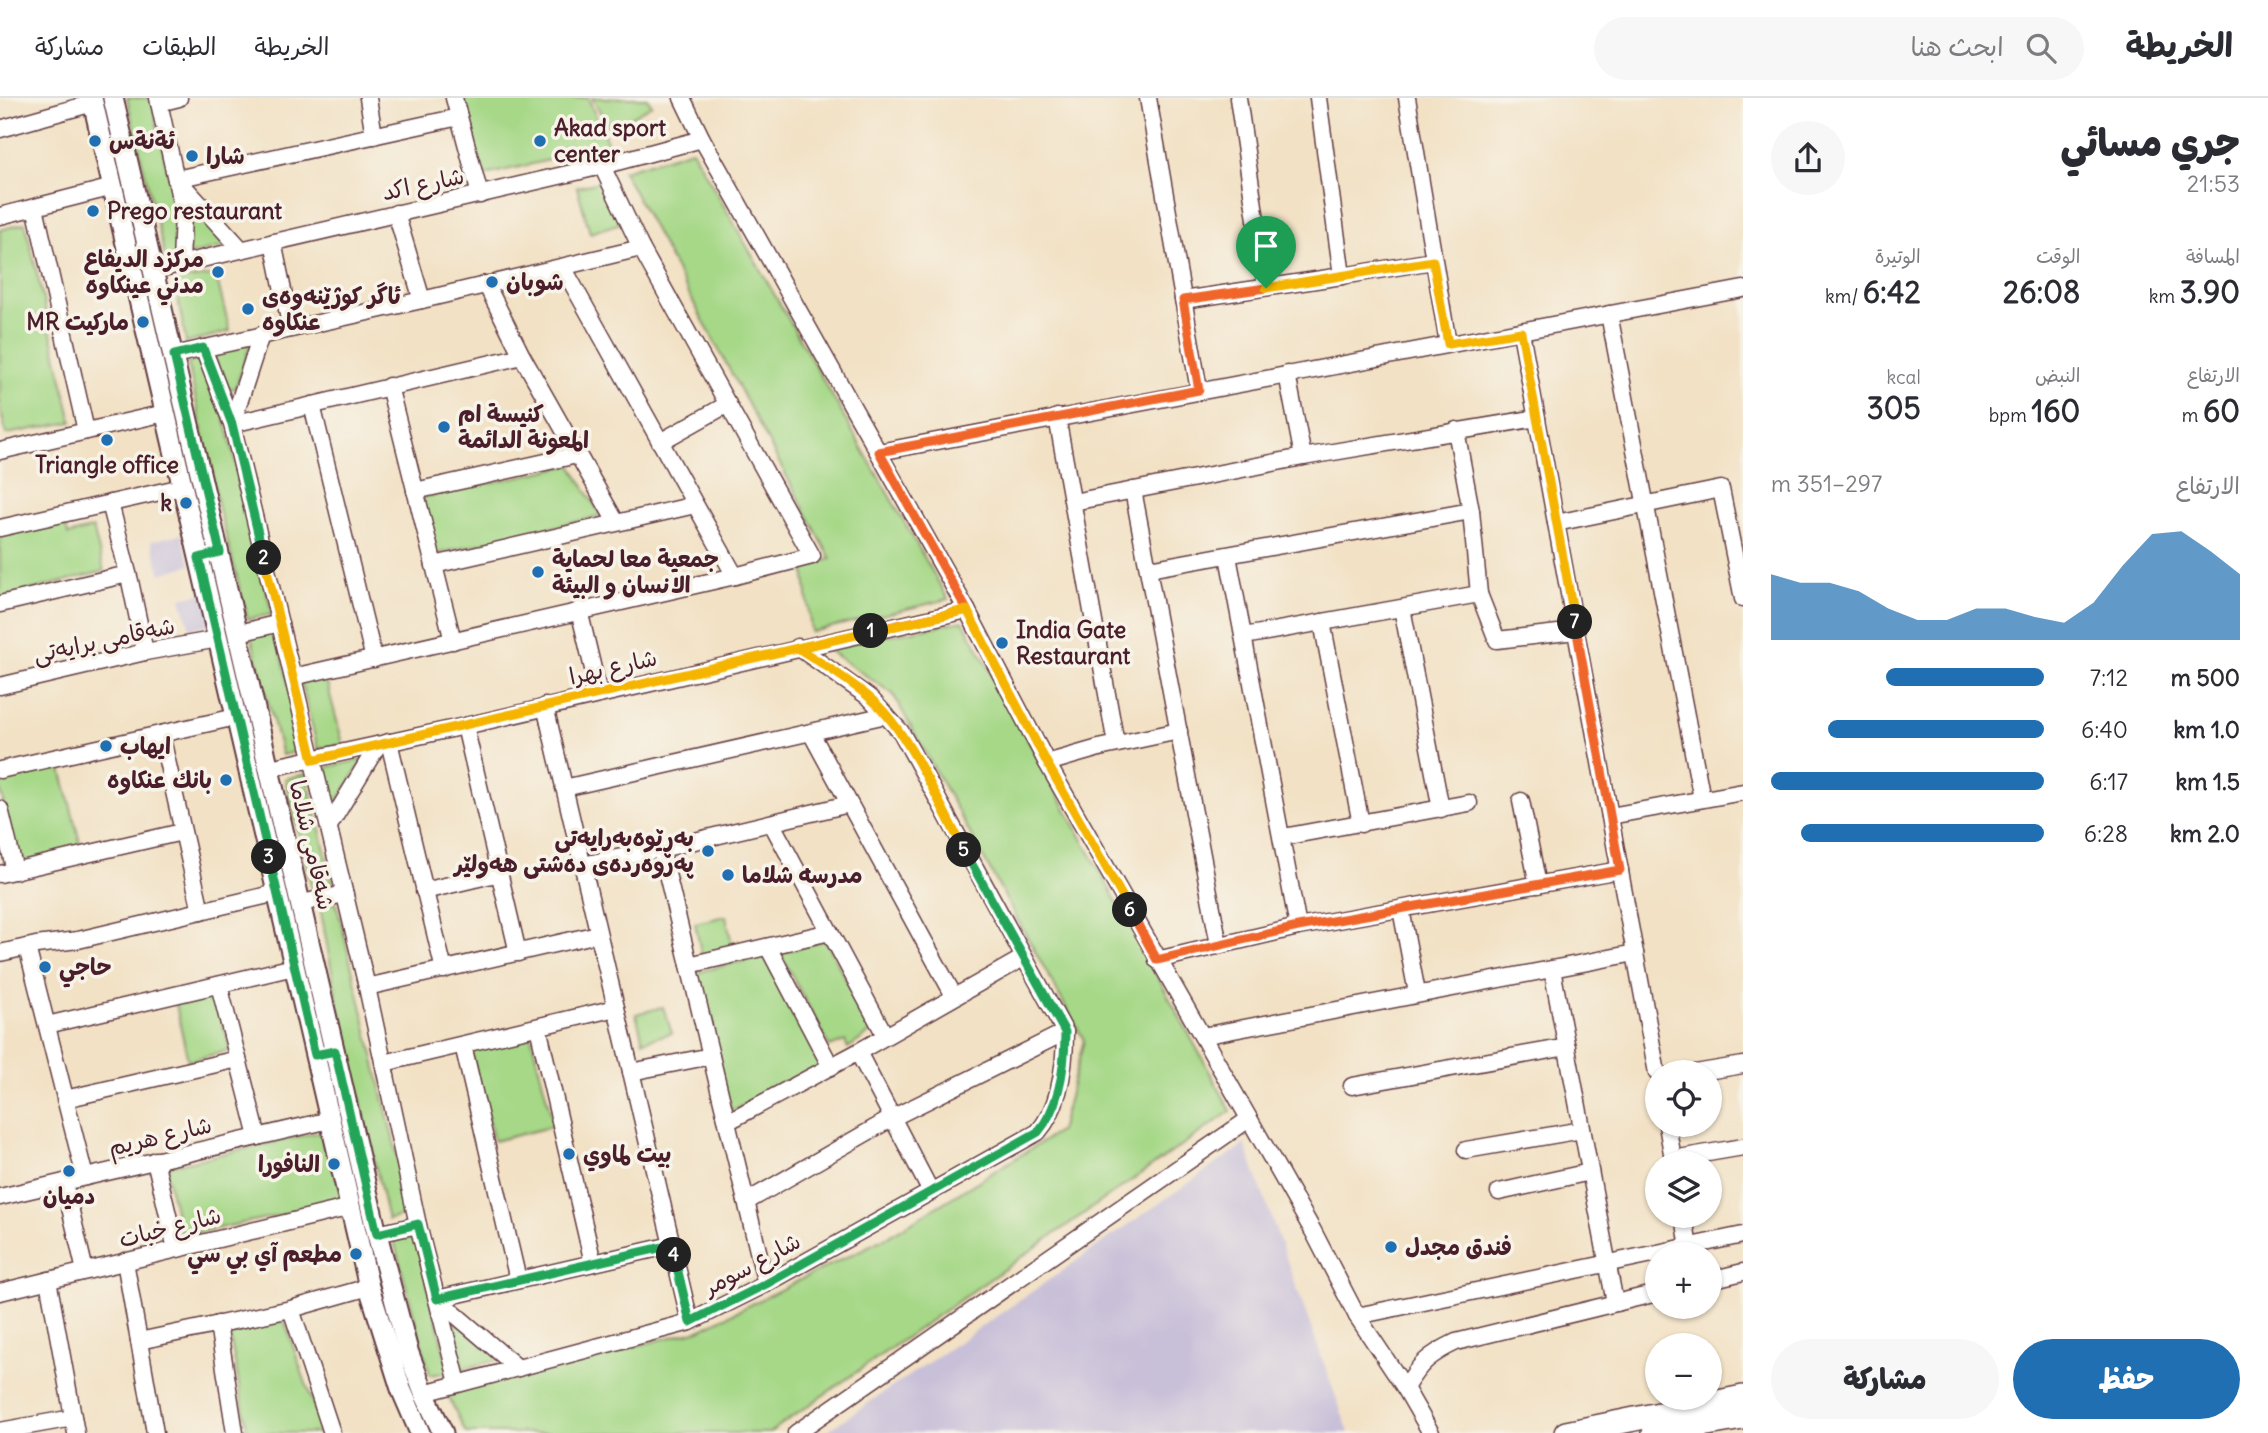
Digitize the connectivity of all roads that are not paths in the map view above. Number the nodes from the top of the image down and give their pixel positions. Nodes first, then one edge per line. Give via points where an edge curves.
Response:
1 (113, 98) edge
2 (179, 98) edge
3 (368, 98) edge
4 (453, 98) edge
5 (682, 98) edge
6 (1148, 98) edge
7 (1238, 98) edge
8 (1318, 98) edge
9 (1407, 98) edge
10 (159, 100) edge
11 (93, 101) edge
12 (459, 117) junction
13 (120, 125) junction
14 (0, 129) edge
15 (99, 130) junction
16 (374, 136) junction
17 (702, 139) junction
18 (126, 153) junction
19 (106, 158) junction
20 (602, 166) junction
21 (176, 178) junction
22 (113, 187) junction
23 (480, 195) junction
24 (35, 207) junction
25 (396, 213) junction
26 (0, 216) edge
27 (273, 242) junction
28 (642, 248) junction
29 (241, 249) junction
30 (1433, 261) junction
31 (181, 264) junction
32 (563, 267) junction
33 (154, 270) junction
34 (1342, 276) junction
35 (486, 284) junction
36 (1266, 288) junction
37 (1743, 289) edge
38 (422, 300) junction
39 (1183, 300) junction
40 (1609, 314) junction
41 (291, 329) junction
42 (1521, 332) junction
43 (261, 335) junction
44 (1448, 344) junction
45 (203, 348) junction
46 (174, 355) junction
47 (522, 356) junction
48 (1287, 374) junction
49 (389, 386) junction
50 (1199, 390) junction
51 (728, 404) junction
52 (312, 405) junction
53 (165, 413) junction
54 (1057, 416) junction
55 (1537, 418) junction
56 (232, 424) junction
57 (1456, 430) junction
58 (86, 431) junction
59 (660, 442) junction
60 (0, 451) edge
61 (879, 452) junction
62 (577, 455) junction
63 (1303, 457) junction
64 (182, 487) junction
65 (1133, 490) junction
66 (415, 491) junction
67 (1073, 502) junction
68 (110, 503) junction
69 (1644, 503) junction
70 (695, 505) junction
71 (1471, 511) junction
72 (616, 522) junction
73 (1556, 523) junction
74 (0, 528) edge
75 (220, 552) junction
76 (1228, 556) junction
77 (199, 558) junction
78 (434, 565) junction
79 (1149, 569) junction
80 (128, 574) junction
81 (734, 576) junction
82 (1479, 594) junction
83 (1743, 599) edge
84 (0, 604) edge
85 (1402, 608) junction
86 (579, 610) junction
87 (967, 610) junction
88 (1322, 622) junction
89 (280, 623) junction
90 (1576, 631) junction
91 (239, 633) junction
92 (1244, 636) junction
93 (218, 639) junction
94 (453, 641) junction
95 (798, 648) junction
96 (145, 652) junction
97 (374, 659) junction
98 (293, 677) junction
99 (0, 686) edge
100 (598, 694) junction
101 (545, 706) junction
102 (886, 715) junction
103 (236, 716) junction
104 (465, 726) junction
105 (1179, 731) junction
106 (811, 733) junction
107 (161, 734) junction
108 (383, 743) junction
109 (1116, 744) junction
110 (313, 760) junction
111 (1047, 763) junction
112 (270, 768) junction
113 (0, 770) edge
114 (564, 788) junction
115 (1743, 792) edge
116 (1702, 799) junction
117 (1521, 801) dead end
118 (1469, 803) dead end
119 (849, 804) junction
120 (0, 809) edge
121 (1441, 809) junction
122 (1610, 816) junction
123 (772, 824) junction
124 (1361, 824) junction
125 (329, 826) junction
126 (182, 832) junction
127 (1283, 837) junction
128 (661, 849) junction
129 (582, 865) junction
130 (1620, 870) junction
131 (8, 873) edge
132 (500, 873) junction
133 (1538, 885) junction
134 (424, 891) junction
135 (277, 893) junction
136 (345, 894) junction
137 (301, 903) junction
138 (1401, 909) junction
139 (201, 911) junction
140 (1298, 927) junction
141 (830, 932) junction
142 (598, 934) junction
143 (1219, 946) junction
144 (27, 947) junction
145 (768, 947) junction
146 (0, 953) edge
147 (518, 953) junction
148 (1635, 953) junction
149 (1023, 958) junction
150 (1157, 960) junction
151 (689, 965) junction
152 (295, 967) junction
153 (1552, 968) junction
154 (444, 970) junction
155 (219, 985) junction
156 (368, 987) junction
157 (1417, 993) junction
158 (954, 996) junction
159 (616, 1008) junction
160 (47, 1025) junction
161 (538, 1027) junction
162 (1065, 1032) junction
163 (885, 1035) junction
164 (1202, 1036) junction
165 (463, 1045) junction
166 (1567, 1047) junction
167 (335, 1051) junction
168 (858, 1052) junction
169 (315, 1055) junction
170 (711, 1056) junction
171 (238, 1059) junction
172 (1655, 1060) edge
173 (384, 1063) junction
174 (1743, 1065) edge
175 (831, 1067) junction
176 (1722, 1068) edge
177 (631, 1072) junction
178 (1352, 1086) dead end
179 (65, 1099) junction
180 (892, 1118) junction
181 (1249, 1119) junction
182 (330, 1120) junction
183 (727, 1122) junction
184 (1582, 1130) junction
185 (258, 1137) junction
186 (1743, 1147) edge
187 (1466, 1150) dead end
188 (1722, 1151) edge
189 (155, 1160) junction
190 (1590, 1172) junction
191 (85, 1177) junction
192 (64, 1182) junction
193 (931, 1192) junction
194 (1499, 1192) dead end
195 (1, 1194) edge
196 (746, 1202) junction
197 (351, 1207) junction
198 (418, 1224) junction
199 (377, 1234) junction
200 (1743, 1235) edge
201 (1718, 1242) edge
202 (672, 1245) junction
203 (176, 1249) junction
204 (1645, 1257) edge
205 (125, 1261) junction
206 (1608, 1262) junction
207 (593, 1263) junction
208 (85, 1271) junction
209 (1743, 1272) edge
210 (1722, 1277) edge
211 (48, 1280) junction
212 (518, 1280) junction
213 (766, 1284) junction
214 (369, 1287) junction
215 (0, 1292) edge
216 (1645, 1296) edge
217 (437, 1299) junction
218 (1615, 1303) junction
219 (291, 1309) junction
220 (1357, 1316) junction
221 (690, 1322) junction
222 (218, 1324) junction
223 (139, 1341) junction
224 (518, 1368) junction
225 (458, 1383) junction
226 (1405, 1388) junction
227 (424, 1392) junction
228 (1743, 1397) edge
229 (1743, 1418) edge
230 (75, 1425) edge
231 (0, 1431) edge
232 (155, 1433) edge
233 (235, 1433) edge
234 (332, 1433) edge
235 (420, 1433) edge
236 (443, 1433) edge
237 (796, 1433) edge
238 (1421, 1433) edge
239 (1431, 1433) edge
240 (1566, 1433) edge
241 (1654, 1433) edge

1 - 13 main road, شەقامی شلاما
2 - 10 street
3 - 16 street
4 - 12 street
5 - 17 street
6 - 39 street
7 - 36 street
8 - 34 street
9 - 30 street
10 - 21 street
11 - 14 street
11 - 15 main road, شەقامی شلاما
12 - 16 street
12 - 23 street
13 - 15 main road via 112,137
13 - 18 main road, شەقامی شلاما
15 - 19 main road, شەقامی شلاما
16 - 21 street
17 - 20 street, شارع اكد
17 - 61 street
18 - 19 main road via 114,147
18 - 33 main road, شەقامی شلاما
19 - 22 main road, شەقامی شلاما
20 - 23 street, شارع اكد
20 - 28 street
21 - 29 street
21 - 31 street via 183,212
22 - 24 street
22 - 53 main road, شەقامی شلاما
23 - 25 street, شارع اكد
24 - 26 street
24 - 58 street
25 - 27 street, شارع اكد
25 - 38 street
27 - 29 street, شارع اكد
27 - 41 street
28 - 32 street
28 - 51 street
29 - 31 street, شارع اكد
30 - 34 street
30 - 44 street
31 - 33 street, شارع اكد
32 - 35 street
32 - 59 street
33 - 46 main road, شەقامی شلاما
34 - 36 street
35 - 38 street
35 - 47 street
36 - 39 street
37 - 40 street
38 - 41 street
39 - 50 street
40 - 42 street
40 - 69 street
41 - 43 street
42 - 44 street
42 - 55 street
43 - 45 street
43 - 56 street
44 - 48 street
45 - 46 street
45 - 56 street
46 - 75 main road, شەقامی شلاما
47 - 49 street
47 - 62 street
48 - 50 street
48 - 63 street
49 - 52 street
49 - 66 street
50 - 54 street
51 - 59 street
51 - 81 street via 812,556
52 - 56 street
52 - 97 street
53 - 58 street
53 - 64 main road, شەقامی شلاما
54 - 61 street
54 - 67 street
55 - 57 street
55 - 73 street
56 - 89 street
57 - 63 street
57 - 71 street
58 - 60 street
59 - 70 street
61 - 87 street
62 - 66 street
62 - 72 street
63 - 65 street
64 - 68 street
64 - 77 main road, شەقامی شلاما
65 - 67 street
65 - 79 street
66 - 78 street
67 - 109 street
68 - 74 street
68 - 80 street
69 - 73 street
69 - 83 street via 1721,489
69 - 116 street
70 - 72 street
70 - 81 street
71 - 76 street
71 - 82 street
72 - 78 street
73 - 90 street
75 - 77 main road
75 - 91 main road, شەقامی شلاما
76 - 79 street
76 - 92 street
77 - 93 main road, شەقامی شلاما
78 - 94 street
79 - 105 street
80 - 84 street
80 - 96 street
81 - 86 street
82 - 85 street
82 - 90 street via 1497,640
85 - 88 street
85 - 121 street
86 - 94 street
86 - 100 street
87 - 95 street, شارع بهرا
87 - 111 street
88 - 92 street
88 - 124 street
89 - 91 street
89 - 98 street
90 - 122 street
91 - 112 main road, شەقامی شلاما
92 - 127 street
93 - 96 street, شەقامی برایەتی
93 - 103 main road, شەقامی شلاما
94 - 97 street
95 - 100 street, شارع بهرا
95 - 102 street via 870,698
96 - 99 street, شەقامی برایەتی
97 - 98 street
98 - 110 street
100 - 101 street, شارع بهرا
101 - 104 street, شارع بهرا
101 - 114 street
102 - 106 street
102 - 149 street via 901,732
103 - 107 street
103 - 135 main road, شەقامی شلاما
104 - 108 street, شارع بهرا
104 - 132 street
105 - 109 street
105 - 143 street
106 - 114 street
106 - 119 street
107 - 113 street
107 - 126 street
108 - 110 street, شارع بهرا
108 - 125 street
108 - 134 street
109 - 111 street
110 - 112 street, شارع بهرا
110 - 125 street
111 - 150 street
112 - 137 main road, شەقامی شلاما
114 - 129 street
115 - 116 street
116 - 122 street
117 - 133 street
118 - 121 street
119 - 123 street
119 - 158 street
120 - 131 street
121 - 124 street
122 - 130 street
123 - 128 street
123 - 141 street
124 - 127 street
125 - 136 street
126 - 131 street
126 - 139 street
127 - 140 street
128 - 129 street
128 - 151 street
129 - 142 street
130 - 133 street
130 - 148 street
132 - 134 street
132 - 147 street
133 - 138 street
134 - 154 street
135 - 139 street
135 - 152 main road, شەقامی شلاما
136 - 137 street
136 - 156 street
137 - 167 main road, شەقامی شلاما
138 - 140 street
138 - 157 street
139 - 144 street
140 - 143 street
141 - 145 street
141 - 163 street
142 - 147 street
142 - 159 street
143 - 150 street
144 - 146 street
144 - 160 street
145 - 151 street
145 - 175 street
147 - 154 street
148 - 153 street
148 - 172 street
149 - 158 street
149 - 162 street
150 - 164 street
151 - 170 street
152 - 155 street
152 - 169 main road, شەقامی شلاما
153 - 157 street
153 - 166 street
154 - 156 street
155 - 160 street
155 - 171 street
156 - 173 street
157 - 164 street
158 - 163 street
159 - 161 street
159 - 177 street
160 - 179 street
161 - 165 street
161 - 207 street
162 - 180 street
162 - 193 street, شارع سومر via 1054,1110 1038,1132
163 - 168 street
164 - 181 street
165 - 173 street
165 - 212 street
166 - 178 street
166 - 184 street
167 - 169 main road
167 - 199 main road, شەقامی شلاما
168 - 175 street
168 - 180 street
169 - 182 main road, شەقامی شلاما
170 - 177 street
170 - 183 street
171 - 179 street
171 - 185 street
173 - 198 street
174 - 176 street
175 - 183 street
177 - 202 street
179 - 191 street
180 - 193 street
180 - 196 street
181 - 220 street
181 - 237 street
182 - 185 street, شارع هريم
182 - 197 main road, شەقامی شلاما
183 - 196 street
184 - 187 street
184 - 190 street
185 - 189 street, شارع هريم
186 - 188 street
189 - 191 street, شارع هريم
189 - 203 street
190 - 194 street
190 - 206 street
191 - 192 street, شارع هريم
192 - 195 street, شارع هريم
192 - 208 street
193 - 213 street, شارع سومر
196 - 213 street
197 - 203 street, شارع خبات
197 - 214 main road, شەقامی شلاما
198 - 199 street
198 - 217 street
199 - 227 main road, شەقامی شلاما via 408,1351
200 - 201 street
202 - 207 street
202 - 221 street
203 - 205 street, شارع خبات
204 - 206 street
205 - 208 street, شارع خبات
205 - 223 street
206 - 218 street
206 - 220 street
207 - 212 street
208 - 211 street, شارع خبات
209 - 210 street
211 - 215 street, شارع خبات
211 - 230 street
212 - 217 street
213 - 221 street, شارع سومر
214 - 219 street
214 - 235 main road, شەقامی شلاما
216 - 218 street
217 - 224 street
217 - 225 street
218 - 226 street via 1456,1342 1418,1366
219 - 222 street
219 - 234 street
220 - 226 street
221 - 224 street, شارع سومر
222 - 223 street
222 - 233 street
223 - 232 street
224 - 225 street, شارع سومر
225 - 227 street, شارع سومر
226 - 238 street
226 - 239 street
227 - 236 main road, شەقامی شلاما
228 - 240 highway
229 - 241 highway
230 - 231 street

